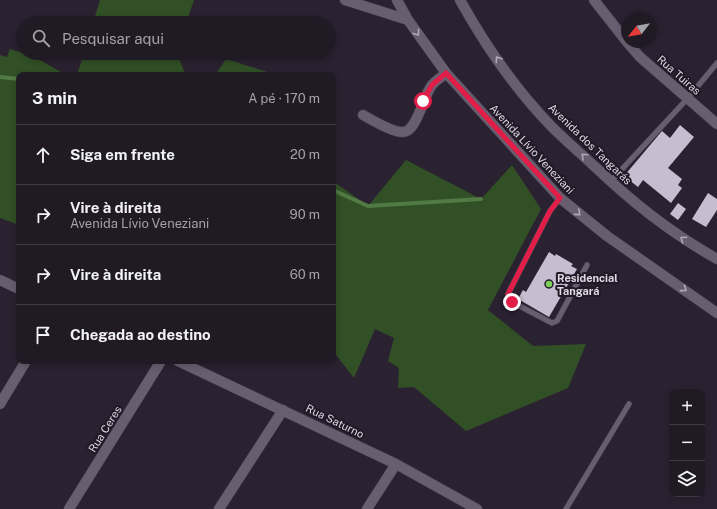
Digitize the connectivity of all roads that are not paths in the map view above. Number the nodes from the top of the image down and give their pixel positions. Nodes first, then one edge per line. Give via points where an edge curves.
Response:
1 (345, 0) edge
2 (397, 0) edge
3 (460, 0) edge
4 (594, 0) edge
5 (408, 20) junction
6 (621, 34) edge
7 (632, 48) edge
8 (717, 63) edge
9 (446, 73) junction
10 (688, 98) junction
11 (362, 115) dead end
12 (717, 124) edge
13 (610, 181) junction
14 (560, 198) junction
15 (717, 258) edge
16 (587, 265) dead end
17 (0, 280) edge
18 (16, 288) edge
19 (717, 313) edge
20 (24, 364) edge
21 (159, 364) edge
22 (184, 364) edge
23 (0, 404) edge
24 (630, 404) dead end
25 (283, 410) junction
26 (396, 464) junction
27 (69, 509) edge
28 (219, 509) edge
29 (367, 509) edge
30 (477, 509) edge
31 (566, 509) edge

1 - 5 street
2 - 5 street, Avenida Lívio Veneziani
13 -> 3 street, Avenida dos Tangarás via 552,126 508,74
4 - 6 street, Rua Tuiras
5 -> 9 street, Avenida Lívio Veneziani
7 - 10 street, Rua Tuiras
8 - 10 lane
9 - 11 street via 432,85 416,122 404,133
9 - 14 street, Avenida Lívio Veneziani
10 - 12 street, Rua Tuiras
10 - 13 lane
15 -> 13 street, Avenida dos Tangarás via 691,244 644,211
14 - 16 lane via 546,218 508,294 509,298 552,324
14 -> 19 street, Avenida Lívio Veneziani via 607,236
17 - 18 street
20 - 23 street
21 - 27 street, Rua Ceres
22 - 25 street, Rua Saturno
24 - 31 lane
25 - 26 street, Rua Saturno
25 - 28 street
26 - 29 street
26 - 30 street, Rua Saturno

